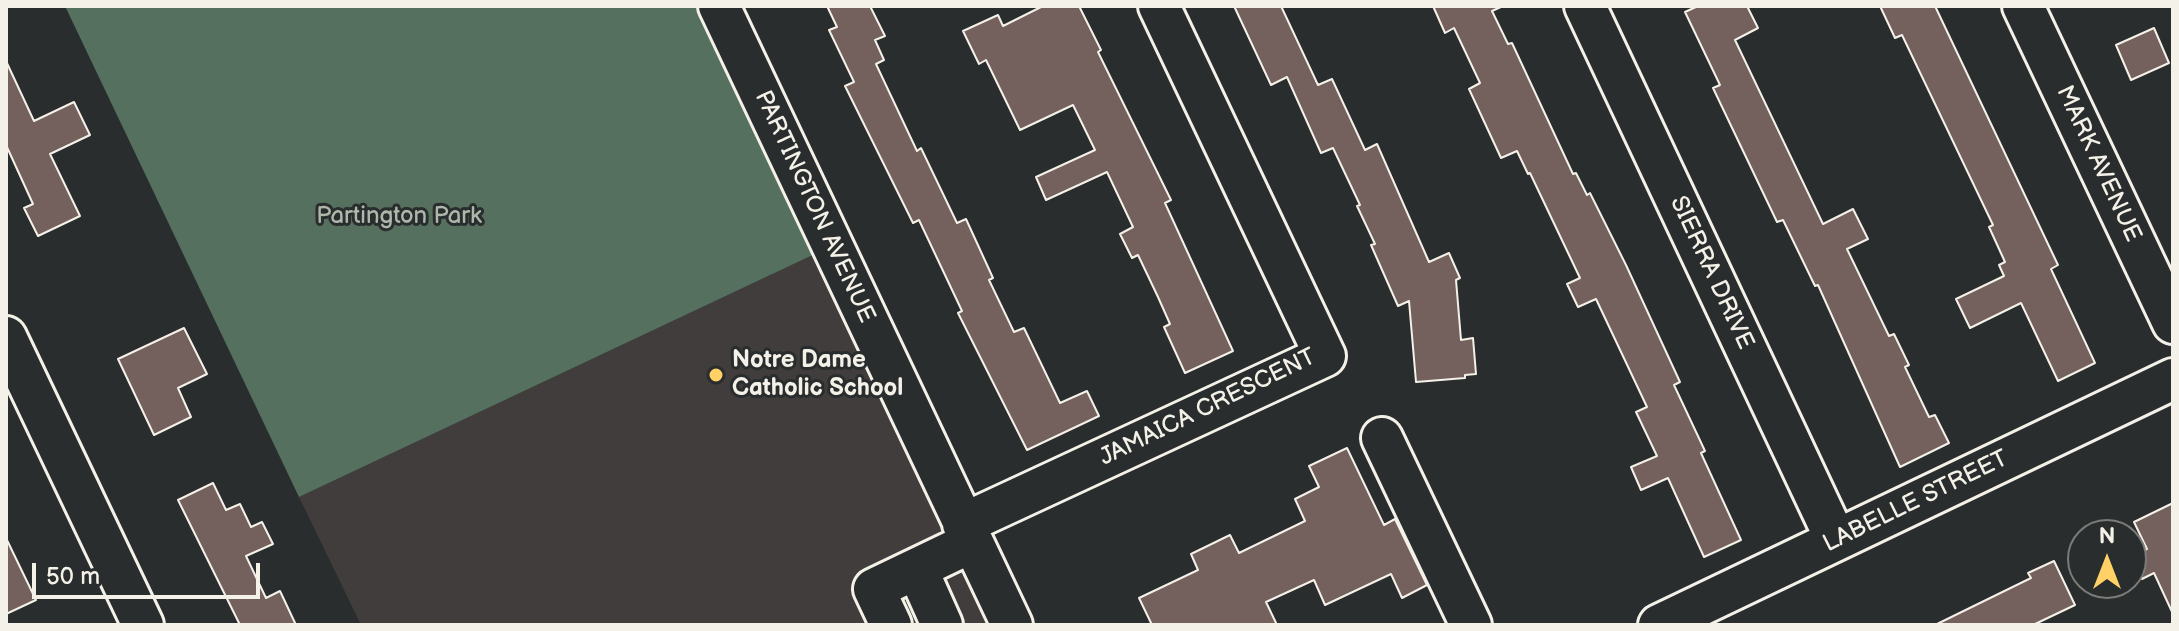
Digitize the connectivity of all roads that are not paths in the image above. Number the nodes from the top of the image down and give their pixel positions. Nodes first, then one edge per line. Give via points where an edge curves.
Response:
1 (719, 6) edge
2 (1159, 6) edge
3 (1585, 6) edge
4 (2023, 6) edge
5 (2173, 323) edge
6 (6, 337) edge
7 (2173, 379) edge
8 (1382, 438) dead end
9 (968, 533) junction
10 (1836, 540) junction
11 (917, 569) junction
12 (143, 625) edge
13 (891, 625) edge
14 (942, 625) edge
15 (1012, 625) edge
16 (1471, 625) edge
17 (1659, 625) edge

1 - 9 street, PARTINGTON AVENUE
2 - 9 street, JAMAICA CRESCENT via 1325,356
3 - 10 street, SIERRA DRIVE
4 - 5 street, MARK AVENUE
6 - 12 street
7 - 10 street, LABELLE STREET
8 - 16 street
9 - 11 street
9 - 15 street, PARTINGTON AVENUE
10 - 17 street, LABELLE STREET
11 - 13 street via 874,589
11 - 14 street

